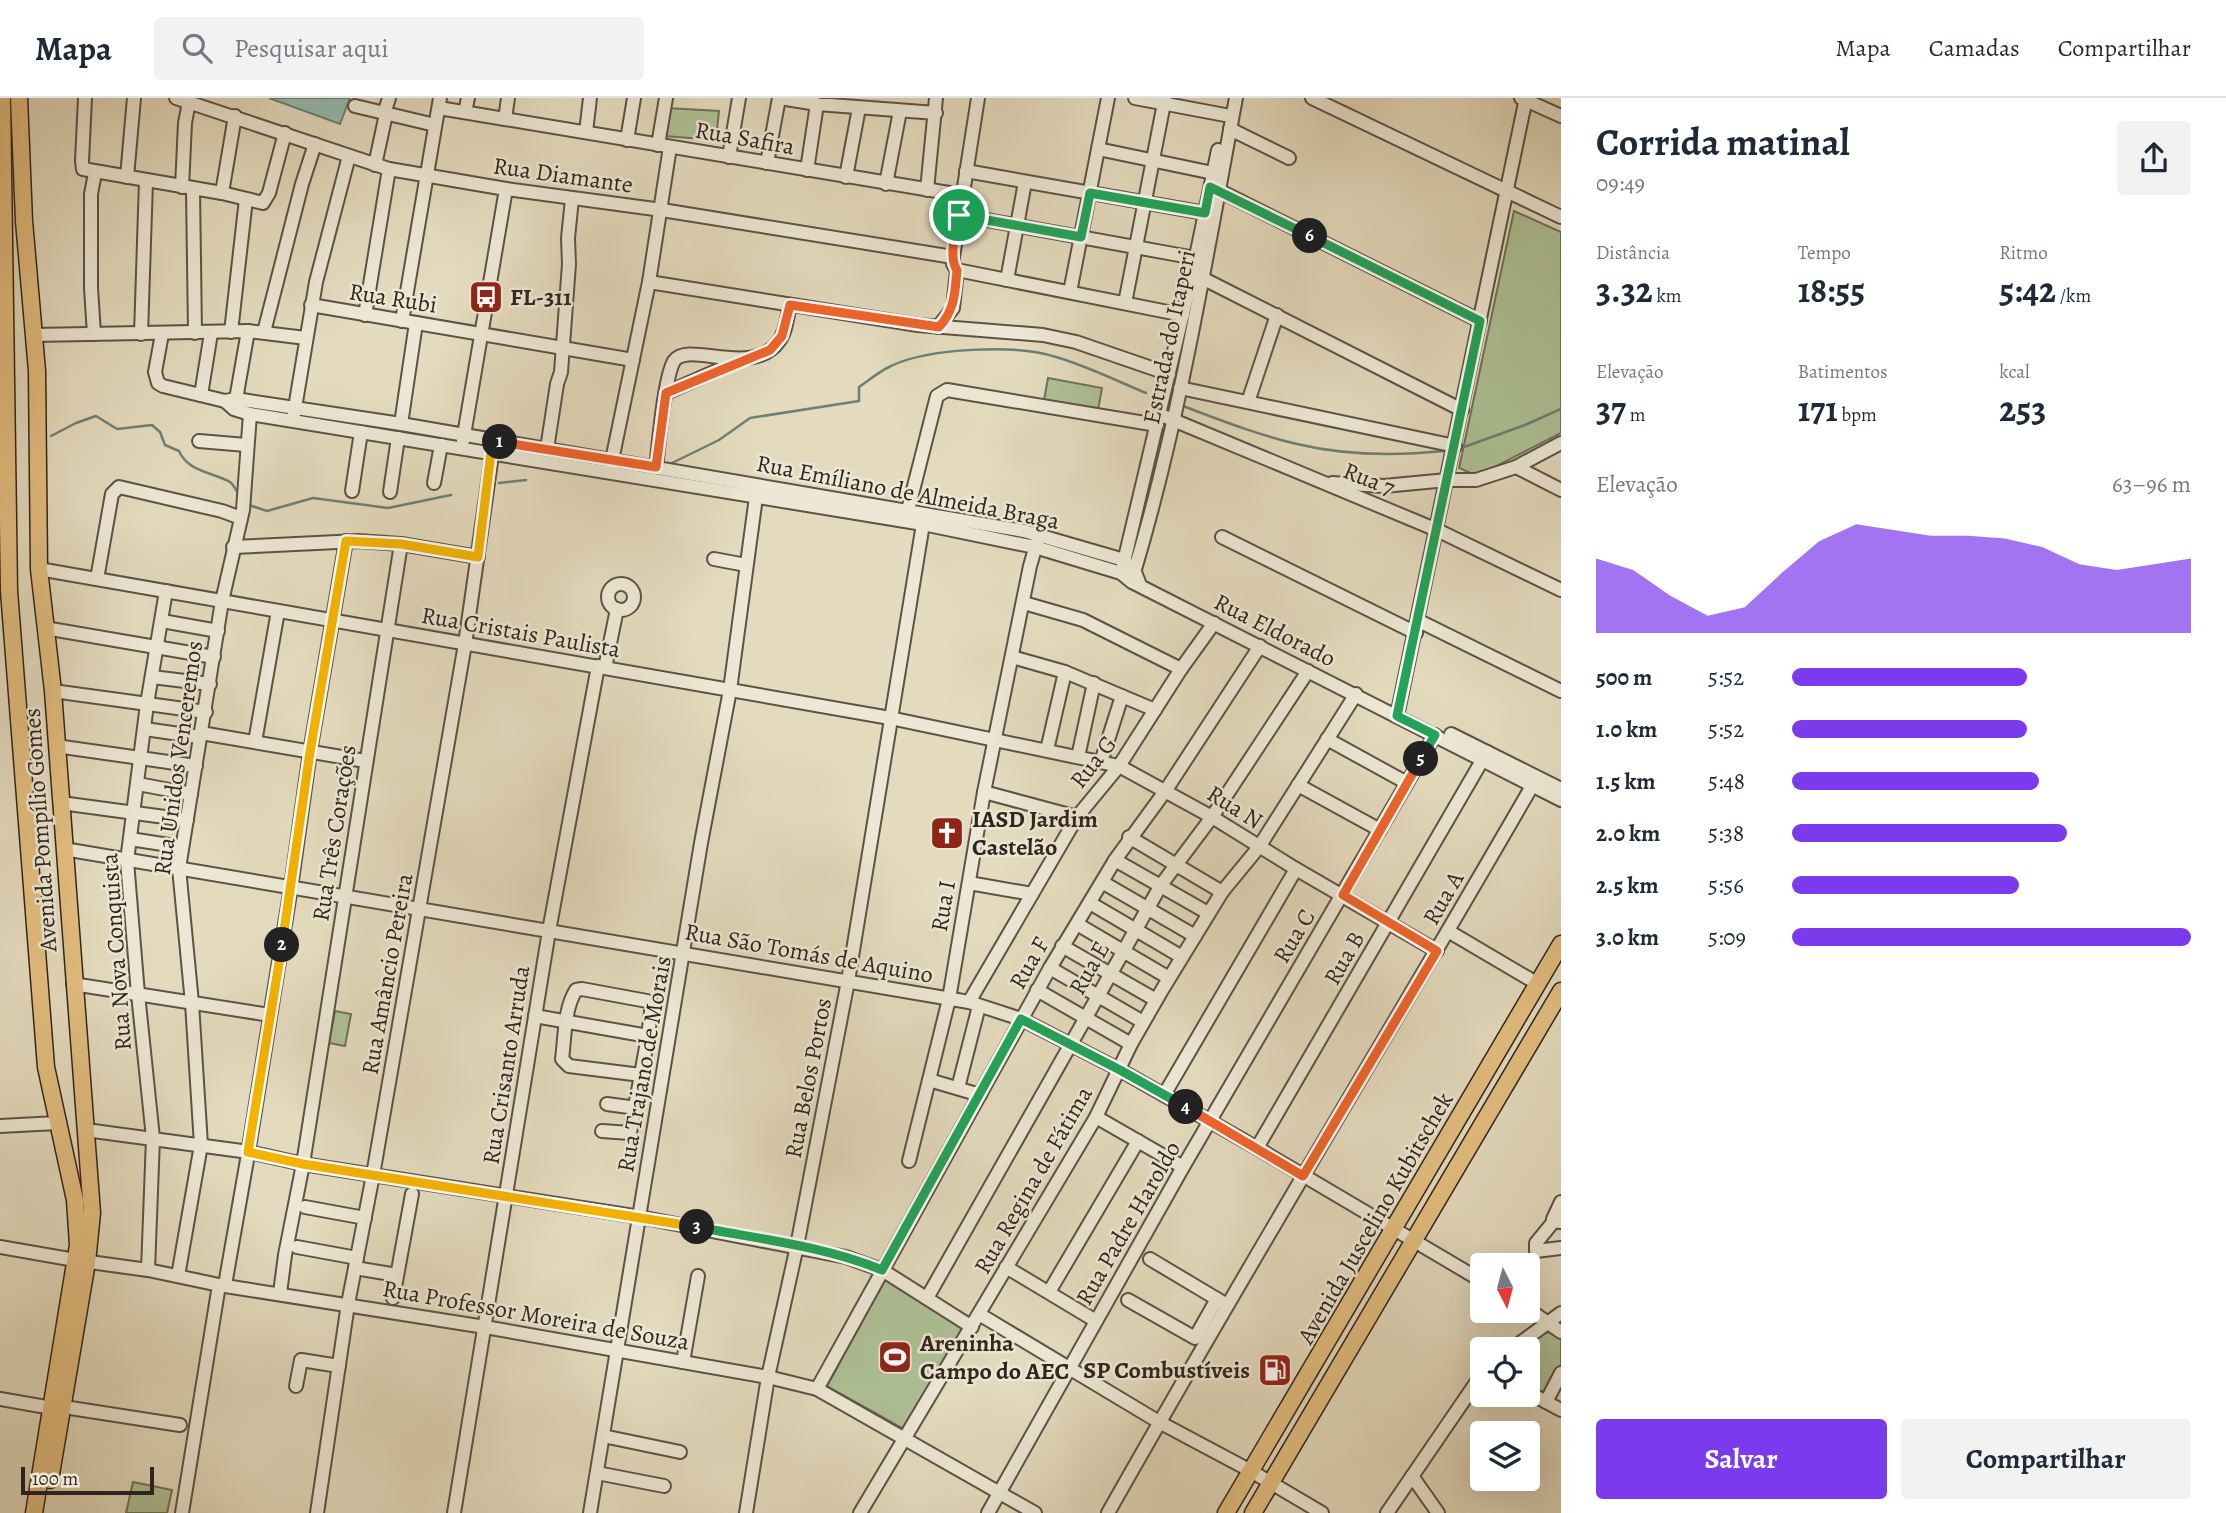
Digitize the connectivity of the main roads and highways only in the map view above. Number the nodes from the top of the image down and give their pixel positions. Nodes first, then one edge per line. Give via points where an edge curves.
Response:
1 (2, 98) edge
2 (19, 98) edge
3 (1, 127) edge
4 (5, 485) edge
5 (40, 492) junction
6 (9, 520) junction
7 (38, 522) junction
8 (1561, 944) edge
9 (1560, 995) edge
10 (81, 1261) junction
11 (58, 1407) junction
12 (34, 1513) edge
13 (44, 1513) edge
14 (1226, 1513) edge
15 (1252, 1513) edge

1 - 3 main road, Avenida Pompílio Gomes
2 - 5 main road, Avenida Pompílio Gomes
3 - 4 main road, Avenida Pompílio Gomes
4 - 5 main road via 23,496
4 - 6 main road, Avenida Pompílio Gomes
5 - 7 main road, Avenida Pompílio Gomes
6 - 7 main road
6 - 10 main road, Avenida Pompílio Gomes via 9,591 46,1067 75,1200
7 - 10 main road, Avenida Pompílio Gomes via 38,569 53,691 92,1213
8 - 14 main road, Avenida Juscelino Kubitschek
9 - 15 main road, Avenida Juscelino Kubitschek
10 - 11 main road, Avenida Pompílio Gomes
11 - 12 main road, Avenida Pompílio Gomes
11 - 13 main road, Avenida Pompílio Gomes

